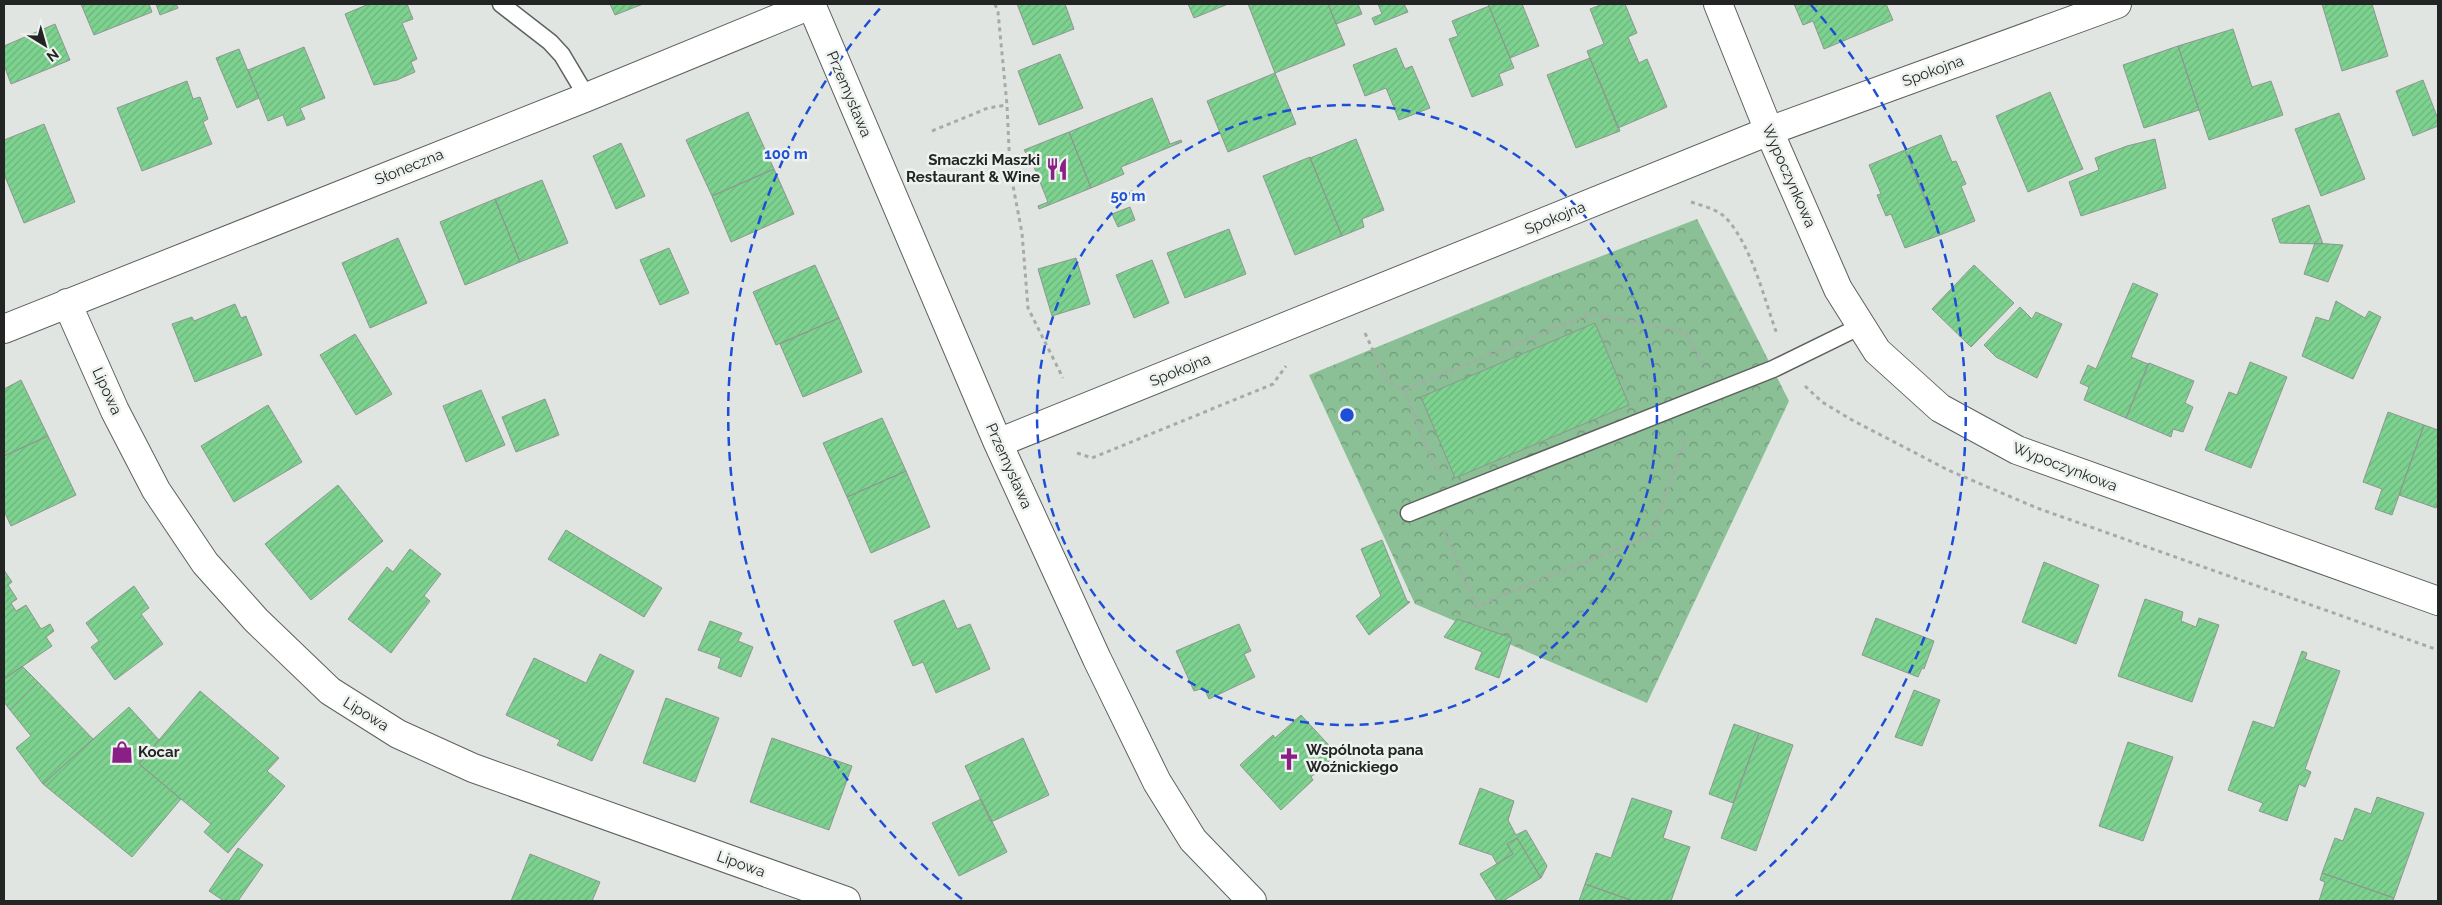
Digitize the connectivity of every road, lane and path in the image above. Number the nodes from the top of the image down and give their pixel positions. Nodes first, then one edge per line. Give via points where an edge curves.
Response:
1 (501, 4) edge
2 (812, 4) edge
3 (995, 4) edge
4 (1718, 4) edge
5 (2117, 4) edge
6 (587, 97) junction
7 (1007, 105) junction
8 (932, 131) dead end
9 (1768, 131) junction
10 (67, 304) junction
11 (1861, 326) junction
12 (4, 329) edge
13 (1364, 331) dead end
14 (1067, 386) dead end
15 (1404, 390) junction
16 (1719, 390) junction
17 (1695, 399) junction
18 (998, 443) junction
19 (1441, 501) junction
20 (1409, 513) dead end
21 (2438, 602) edge
22 (846, 901) edge
23 (1252, 901) edge

1 - 6 lane via 550,42 562,55
2 - 6 street, Słoneczna
2 - 18 street, Przemysława
3 - 7 path
4 - 9 street, Wypoczynkowa
5 - 9 street, Spokojna
6 - 10 street, Słoneczna
7 - 8 path via 988,108
7 - 14 path via 1010,170 1022,233 1028,308
9 - 11 street, Wypoczynkowa via 1838,289
9 - 18 street, Spokojna
10 - 12 street, Słoneczna
10 - 22 street, Lipowa via 156,490 205,563 256,620 330,691 398,734 474,768
11 - 16 lane via 1772,369
11 - 21 street, Wypoczynkowa via 1877,351 1940,408 2017,450
13 - 15 path via 1387,381
15 - 16 path via 1590,314 1685,332
15 - 19 path
16 - 17 lane
17 - 19 lane
17 - 19 path via 1693,419 1652,535 1476,606
18 - 23 street, Przemysława via 1157,782 1193,840
19 - 20 lane

